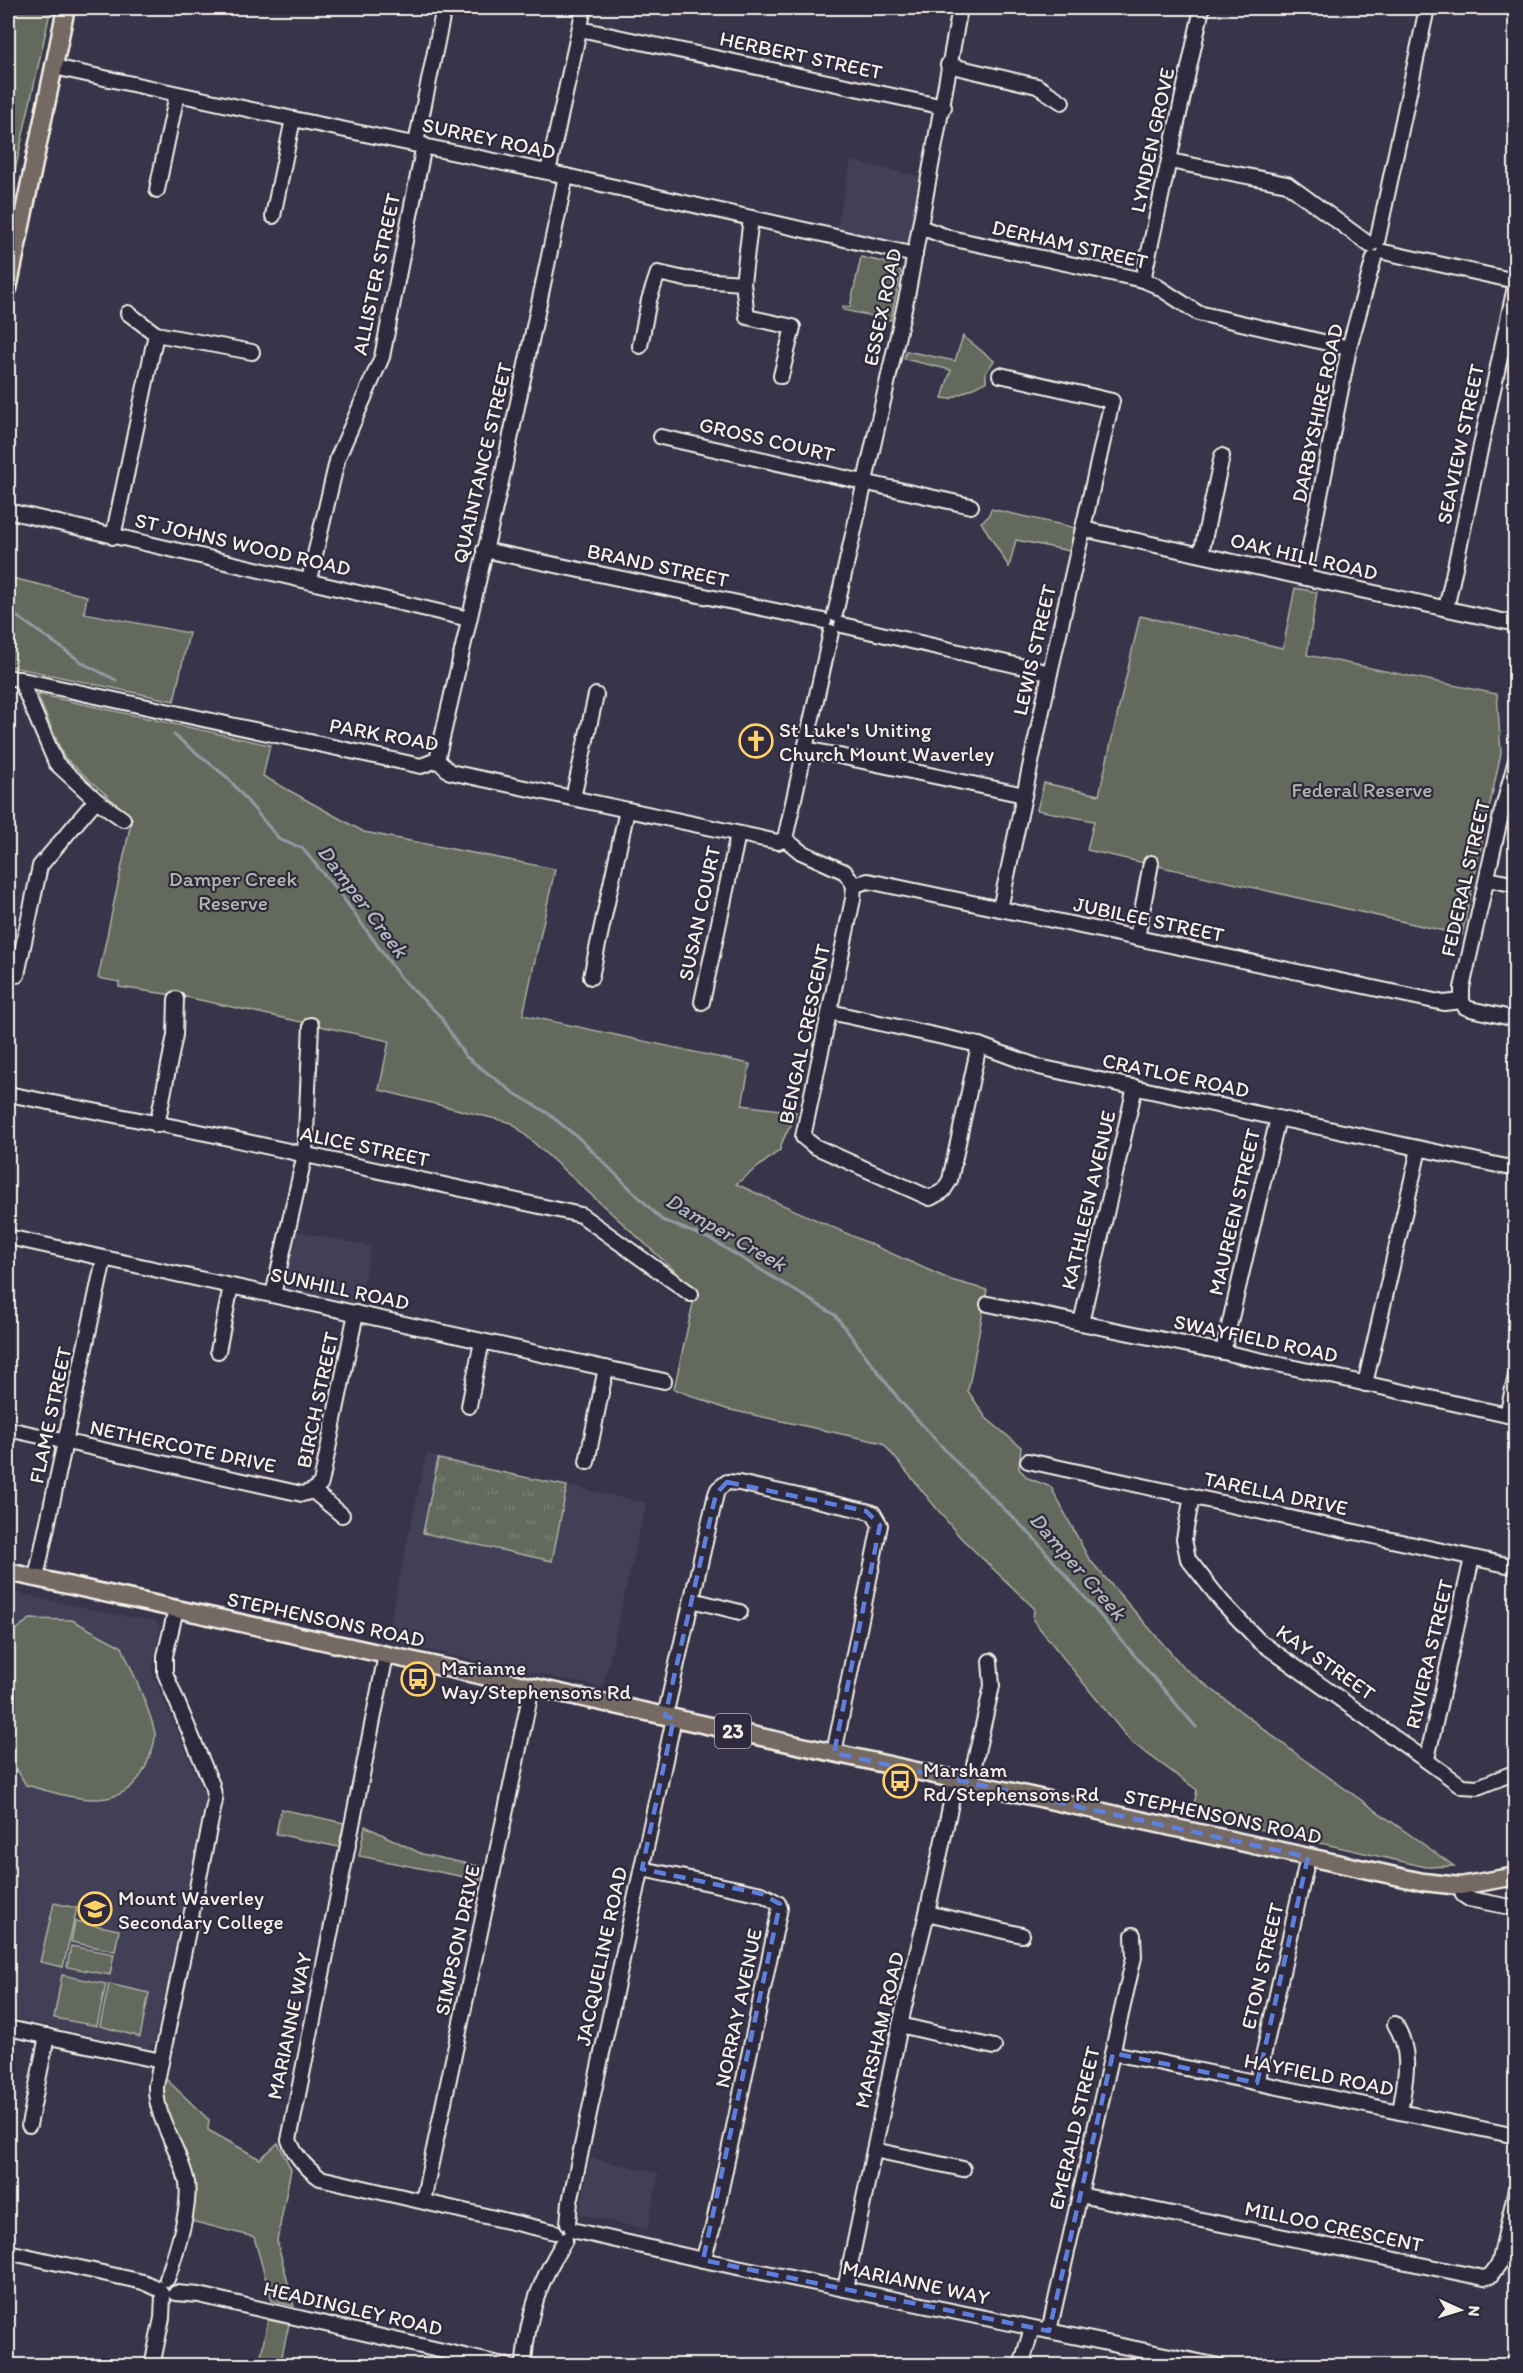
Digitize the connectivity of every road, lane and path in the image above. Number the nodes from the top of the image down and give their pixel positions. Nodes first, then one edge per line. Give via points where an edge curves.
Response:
1 (66, 8) edge
2 (444, 8) edge
3 (584, 8) edge
4 (960, 8) edge
5 (1202, 8) edge
6 (1427, 8) edge
7 (580, 28) junction
8 (948, 65) junction
9 (54, 67) junction
10 (177, 94) junction
11 (1062, 102) dead end
12 (944, 107) junction
13 (293, 119) junction
14 (420, 144) junction
15 (1170, 161) junction
16 (548, 172) junction
17 (566, 176) junction
18 (157, 190) dead end
19 (273, 216) dead end
20 (751, 218) junction
21 (919, 232) junction
22 (1376, 249) junction
23 (915, 255) junction
24 (1143, 280) junction
25 (1514, 282) edge
26 (743, 283) junction
27 (8, 289) edge
28 (128, 313) dead end
29 (156, 334) junction
30 (640, 346) dead end
31 (1350, 348) junction
32 (252, 352) dead end
33 (1000, 375) dead end
34 (781, 376) dead end
35 (661, 437) dead end
36 (1222, 456) dead end
37 (863, 482) junction
38 (971, 506) dead end
39 (8, 510) edge
40 (1083, 529) junction
41 (113, 537) junction
42 (484, 550) junction
43 (1201, 554) junction
44 (1304, 577) junction
45 (309, 580) junction
46 (1446, 609) junction
47 (469, 619) junction
48 (833, 623) junction
49 (1515, 624) edge
50 (1050, 673) junction
51 (14, 678) edge
52 (596, 695) dead end
53 (806, 749) junction
54 (437, 760) junction
55 (1514, 762) edge
56 (1024, 795) junction
57 (573, 798) junction
58 (96, 800) junction
59 (627, 810) junction
60 (123, 819) dead end
61 (738, 834) junction
62 (785, 840) junction
63 (1151, 863) dead end
64 (1488, 879) junction
65 (854, 885) junction
66 (1515, 885) edge
67 (1000, 909) junction
68 (1137, 938) junction
69 (8, 973) edge
70 (591, 977) dead end
71 (176, 999) dead end
72 (1462, 1001) junction
73 (702, 1002) dead end
74 (830, 1012) junction
75 (1515, 1019) edge
76 (311, 1025) dead end
77 (979, 1045) junction
78 (1135, 1087) junction
79 (8, 1094) edge
80 (1278, 1118) junction
81 (158, 1125) junction
82 (1419, 1149) junction
83 (305, 1154) junction
84 (1515, 1169) edge
85 (8, 1238) edge
86 (104, 1259) junction
87 (231, 1286) junction
88 (691, 1294) dead end
89 (273, 1295) junction
90 (988, 1304) dead end
91 (356, 1313) junction
92 (1081, 1323) junction
93 (482, 1341) junction
94 (218, 1351) dead end
95 (1223, 1352) junction
96 (606, 1368) junction
97 (1515, 1377) edge
98 (664, 1381) dead end
99 (1365, 1384) junction
100 (469, 1406) dead end
101 (1511, 1416) edge
102 (8, 1429) edge
103 (67, 1442) junction
104 (1028, 1461) dead end
105 (587, 1462) dead end
106 (314, 1491) junction
107 (1192, 1496) junction
108 (342, 1515) dead end
109 (1472, 1558) junction
110 (1515, 1567) edge
111 (8, 1572) edge
112 (36, 1578) junction
113 (692, 1600) junction
114 (176, 1609) junction
115 (740, 1612) dead end
116 (386, 1655) junction
117 (990, 1661) dead end
118 (532, 1687) junction
119 (670, 1717) junction
120 (834, 1753) junction
121 (1427, 1759) junction
122 (1515, 1772) edge
123 (963, 1782) junction
124 (1308, 1857) junction
125 (642, 1869) junction
126 (1515, 1876) edge
127 (1460, 1886) junction
128 (1515, 1908) edge
129 (927, 1912) junction
130 (1022, 1935) dead end
131 (1133, 1935) dead end
132 (1395, 2024) dead end
133 (900, 2025) junction
134 (8, 2028) edge
135 (47, 2036) junction
136 (994, 2047) dead end
137 (1113, 2053) junction
138 (161, 2061) junction
139 (1257, 2083) junction
140 (1400, 2112) junction
141 (29, 2125) dead end
142 (1515, 2136) edge
143 (874, 2150) junction
144 (963, 2169) dead end
145 (1515, 2189) edge
146 (1080, 2195) junction
147 (423, 2201) junction
148 (564, 2231) junction
149 (8, 2252) edge
150 (703, 2260) junction
151 (168, 2288) junction
152 (845, 2289) junction
153 (1032, 2328) junction
154 (1049, 2331) junction
155 (1180, 2362) edge
156 (518, 2363) edge
157 (152, 2366) edge
158 (1021, 2366) edge
159 (1219, 2366) edge

1 - 9 main road
2 - 14 street, ALLISTER STREET
3 - 7 street
4 - 8 street, ESSEX ROAD
5 - 15 street, LYNDEN GROVE
6 - 22 street, DARBYSHIRE ROAD
7 - 12 street, HERBERT STREET
7 - 16 street
8 - 11 street via 1037,86
8 - 12 street, ESSEX ROAD
9 - 10 street, SURREY ROAD
9 - 27 main road
10 - 13 street, SURREY ROAD
10 - 18 street
12 - 21 street, ESSEX ROAD
13 - 14 street, SURREY ROAD
13 - 19 street
14 - 16 street, SURREY ROAD
14 - 45 street, ALLISTER STREET via 382,357 338,457
15 - 22 street via 1287,184
15 - 24 street, LYNDEN GROVE
16 - 17 street, SURREY ROAD
17 - 20 street, SURREY ROAD
17 - 42 street, QUAINTANCE STREET
20 - 23 street, SURREY ROAD
20 - 26 street
21 - 23 street, ESSEX ROAD
21 - 24 street, DERHAM STREET
22 - 25 street
22 - 31 street, DARBYSHIRE ROAD
23 - 37 street, ESSEX ROAD
24 - 31 street, DERHAM STREET via 1198,313
25 - 46 street, SEAVIEW STREET
26 - 30 street via 658,273
26 - 34 street via 747,317 793,327
28 - 29 street
29 - 32 street
29 - 41 street
31 - 44 street, DARBYSHIRE ROAD
33 - 40 street, LEWIS STREET via 1112,401
35 - 37 street, GROSS COURT
36 - 43 street
37 - 38 street, GROSS COURT
37 - 48 street, ESSEX ROAD
39 - 41 street, ST JOHNS WOOD ROAD
40 - 43 street, OAK HILL ROAD
40 - 50 street, LEWIS STREET
41 - 45 street, ST JOHNS WOOD ROAD
42 - 47 street, QUAINTANCE STREET
42 - 48 street, BRAND STREET
43 - 44 street, OAK HILL ROAD
44 - 46 street, OAK HILL ROAD
45 - 47 street, ST JOHNS WOOD ROAD
46 - 49 street, OAK HILL ROAD
47 - 54 street, QUAINTANCE STREET
48 - 50 street, BRAND STREET
48 - 53 street, ESSEX ROAD
50 - 56 street, LEWIS STREET
51 - 54 street, PARK ROAD via 421,766
51 - 58 street via 56,763
52 - 57 street
53 - 56 street
53 - 62 street, ESSEX ROAD
54 - 57 street, PARK ROAD via 450,772
55 - 64 street, FEDERAL STREET
56 - 67 street, LEWIS STREET
57 - 59 street, PARK ROAD
58 - 60 street
58 - 69 street via 40,866 17,975
59 - 61 street, PARK ROAD
59 - 70 street
61 - 62 street, PARK ROAD
61 - 73 street, SUSAN COURT
62 - 65 street via 801,852 845,872
63 - 68 street
64 - 66 street
64 - 72 street, FEDERAL STREET
65 - 67 street, JUBILEE STREET via 868,881
65 - 74 street, BENGAL CRESCENT
67 - 68 street, JUBILEE STREET
68 - 72 street, JUBILEE STREET via 1444,1003
71 - 81 street via 175,1035
72 - 75 street, JUBILEE STREET via 1470,1009
74 - 77 street, CRATLOE ROAD
74 - 77 street, BENGAL CRESCENT via 803,1137 814,1146 930,1198 943,1191 951,1180
76 - 83 street
77 - 78 street, CRATLOE ROAD via 1039,1067
78 - 80 street, CRATLOE ROAD
78 - 92 street, KATHLEEN AVENUE
79 - 81 street, ALICE STREET
80 - 82 street, CRATLOE ROAD
80 - 95 street, MAUREEN STREET
81 - 83 street, ALICE STREET
82 - 84 street, CRATLOE ROAD
82 - 99 street
83 - 88 street, ALICE STREET via 581,1215
83 - 89 street
85 - 86 street, SUNHILL ROAD
86 - 87 street, SUNHILL ROAD
86 - 103 street, FLAME STREET
87 - 89 street, SUNHILL ROAD
87 - 94 street
89 - 91 street, SUNHILL ROAD
90 - 92 street, SWAYFIELD ROAD
91 - 93 street, SUNHILL ROAD
91 - 106 street, BIRCH STREET via 321,1483
92 - 95 street, SWAYFIELD ROAD
93 - 96 street, SUNHILL ROAD
93 - 100 street
95 - 99 street, SWAYFIELD ROAD
96 - 98 street, SUNHILL ROAD
96 - 105 street
97 - 101 street
99 - 101 street, SWAYFIELD ROAD
102 - 103 street, NETHERCOTE DRIVE
103 - 106 street, NETHERCOTE DRIVE via 302,1494
103 - 112 street, FLAME STREET
104 - 107 street, TARELLA DRIVE
106 - 108 street
107 - 109 street, TARELLA DRIVE
107 - 121 street, KAY STREET via 1184,1539 1188,1559 1222,1602 1259,1641
109 - 110 street, TARELLA DRIVE
109 - 121 street, RIVIERA STREET
111 - 112 main road, STEPHENSONS ROAD / 23
112 - 114 main road, STEPHENSONS ROAD / 23
113 - 115 street
113 - 119 street, JACQUELINE ROAD
113 - 120 street, JACQUELINE ROAD via 716,1494 727,1482 866,1511 877,1518 880,1533
114 - 116 main road, STEPHENSONS ROAD / 23
114 - 138 street via 165,1673 215,1800
116 - 118 main road, STEPHENSONS ROAD / 23
116 - 147 street, MARIANNE WAY via 289,2140 304,2164 320,2178
117 - 123 street, MARSHAM ROAD via 992,1686
118 - 119 main road, STEPHENSONS ROAD / 23
118 - 147 street, SIMPSON DRIVE
119 - 120 main road, STEPHENSONS ROAD / 23
119 - 125 street, JACQUELINE ROAD
120 - 123 main road, STEPHENSONS ROAD / 23
121 - 122 street, KAY STREET via 1462,1786 1478,1787
123 - 124 main road, STEPHENSONS ROAD / 23
123 - 129 street, MARSHAM ROAD
124 - 127 main road, STEPHENSONS ROAD / 23 via 1423,1882
124 - 139 street, ETON STREET
125 - 148 street, JACQUELINE ROAD
125 - 150 street, NORRAY AVENUE via 762,1894 780,1908
126 - 127 main road, STEPHENSONS ROAD / 23
127 - 128 street via 1469,1899
129 - 130 street
129 - 133 street, MARSHAM ROAD
131 - 137 street, EMERALD STREET via 1134,1957
132 - 140 street via 1403,2037 1407,2058
133 - 136 street
133 - 143 street, MARSHAM ROAD
134 - 135 street
135 - 138 street
135 - 141 street
137 - 139 street, HAYFIELD ROAD
137 - 146 street, EMERALD STREET
138 - 151 street via 157,2101 187,2184 187,2201
139 - 140 street, HAYFIELD ROAD
140 - 142 street, HAYFIELD ROAD
143 - 144 street
143 - 152 street, MARSHAM ROAD
145 - 146 street, MILLOO CRESCENT via 1499,2264 1490,2277 1484,2278
146 - 154 street, EMERALD STREET
147 - 148 street, MARIANNE WAY
148 - 150 street, MARIANNE WAY
148 - 156 street, JACQUELINE ROAD via 537,2293
149 - 151 street, HEADINGLEY ROAD
150 - 152 street, MARIANNE WAY
151 - 156 street, HEADINGLEY ROAD
151 - 157 street
152 - 153 street, MARIANNE WAY
153 - 154 street, MARIANNE WAY
153 - 158 street
154 - 155 street, MARIANNE WAY
155 - 159 street, MARIANNE WAY

